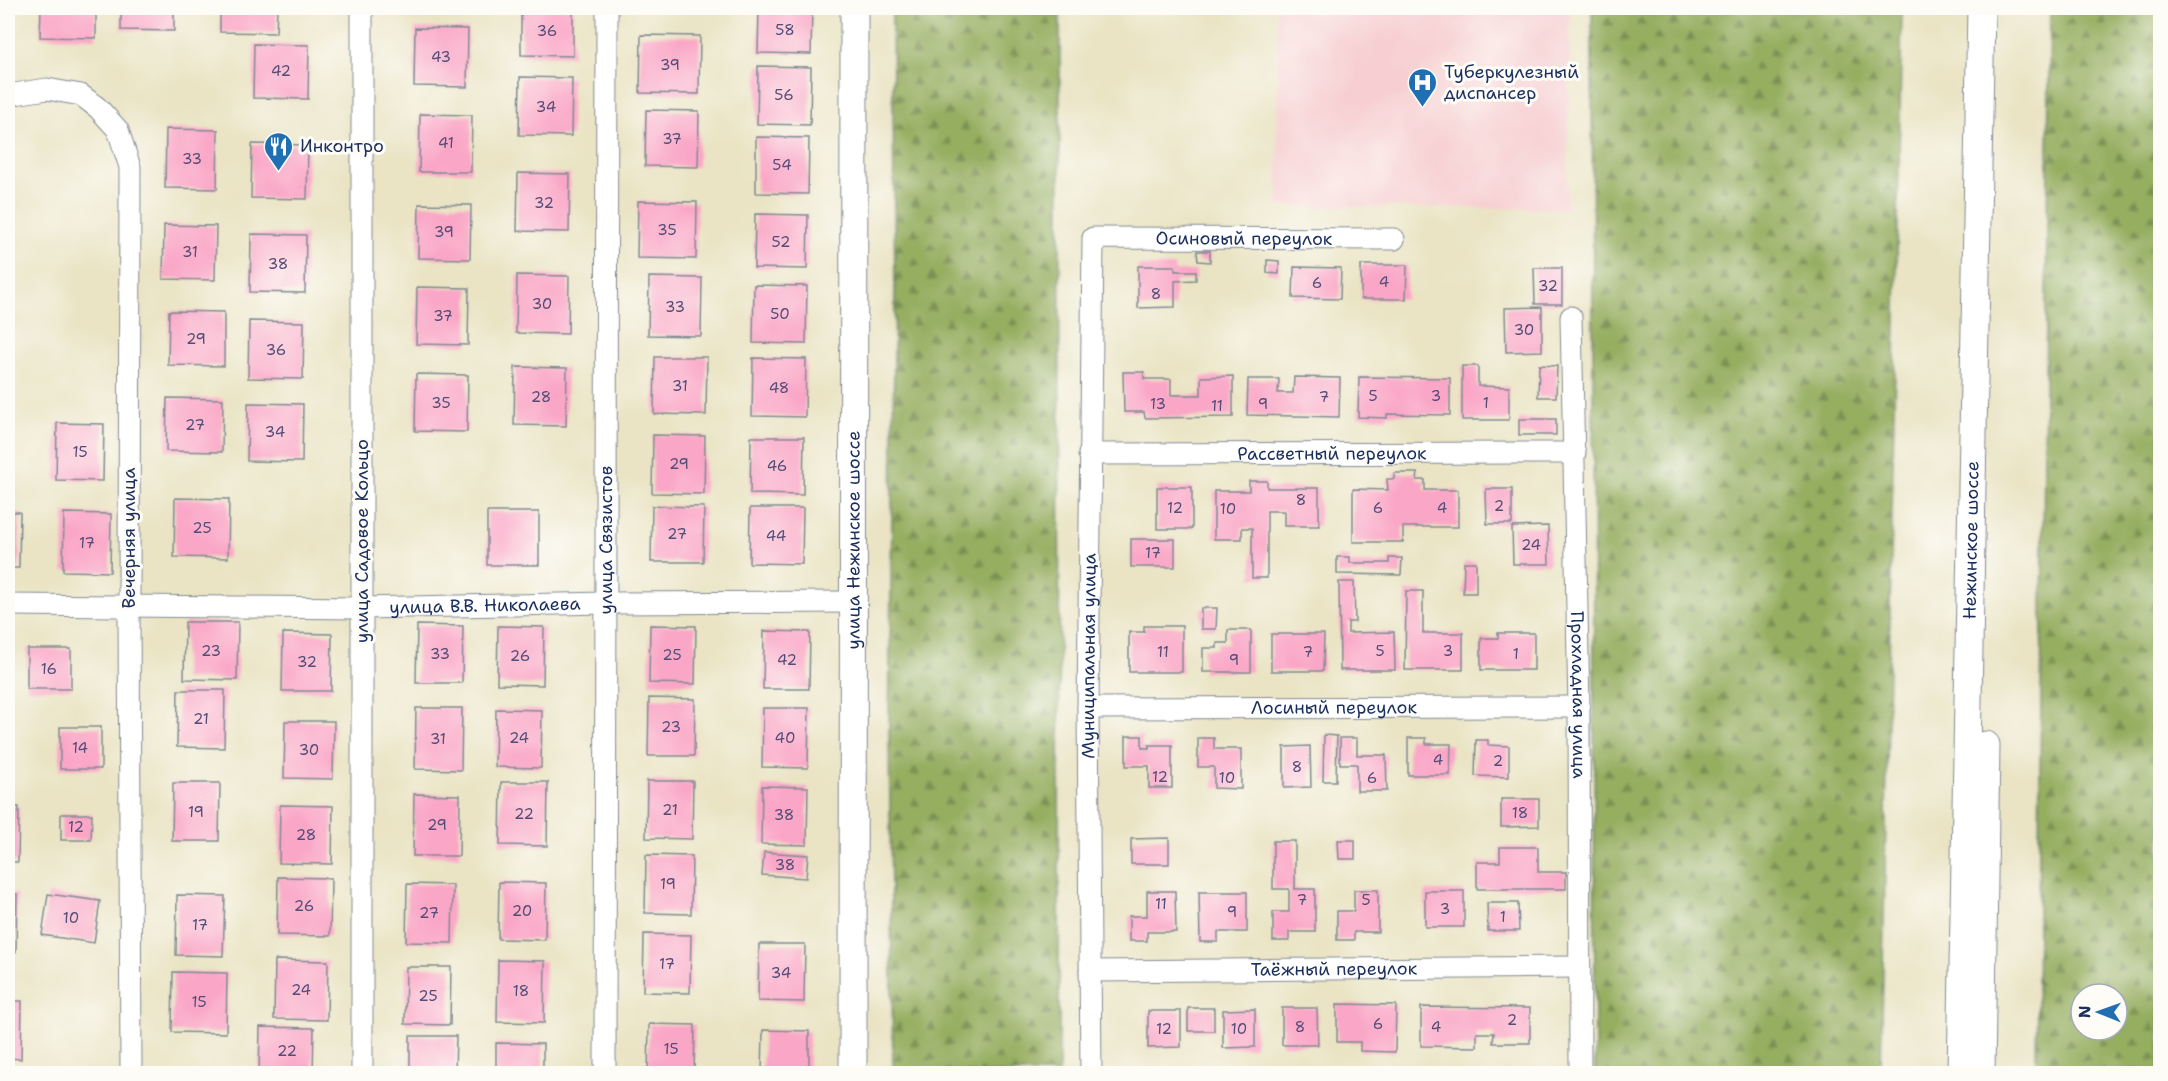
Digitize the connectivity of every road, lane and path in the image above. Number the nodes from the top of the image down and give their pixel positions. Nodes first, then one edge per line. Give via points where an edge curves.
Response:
1 (362, 8) edge
2 (607, 8) edge
3 (854, 8) edge
4 (1981, 8) edge
5 (1997, 8) edge
6 (8, 94) edge
7 (1093, 238) joint
8 (1394, 239) dead end
9 (1571, 317) dead end
10 (1575, 453) junction
11 (1089, 454) junction
12 (855, 602) junction
13 (606, 603) junction
14 (129, 604) junction
15 (8, 605) edge
16 (362, 608) junction
17 (1579, 707) junction
18 (1088, 708) junction
19 (1579, 967) junction
20 (1090, 971) junction
21 (131, 1074) edge
22 (362, 1074) edge
23 (605, 1074) edge
24 (853, 1074) edge
25 (1091, 1074) edge
26 (1580, 1074) edge
27 (1961, 1074) edge
28 (1981, 1074) edge

1 - 16 street, улица Садовое Кольцо
2 - 13 street, улица Связистов
3 - 12 main road, улица Нежинское шоссе
4 - 27 main road, Нежинское шоссе
5 - 28 main road, Нежинское шоссе
6 - 14 street, Вечерняя улица via 47,89 81,95 118,130 130,167
7 - 8 street, Осиновый переулок
7 - 11 street, Муниципальная улица
9 - 10 street, Прохладная улица
10 - 11 street, Рассветный переулок
10 - 17 street, Прохладная улица
11 - 18 street, Муниципальная улица
12 - 13 street, улица В.В. Николаева
12 - 24 main road, улица Нежинское шоссе
13 - 16 street, улица В.В. Николаева
13 - 23 street, улица Связистов
14 - 15 street, улица В.В. Николаева
14 - 16 street, улица В.В. Николаева
14 - 21 street, Вечерняя улица
16 - 22 street, улица Садовое Кольцо
17 - 18 street, Лосиный переулок
17 - 19 street, Прохладная улица
18 - 20 street, Муниципальная улица
19 - 20 street, Таёжный переулок
19 - 26 street, Прохладная улица
20 - 25 street, Муниципальная улица

